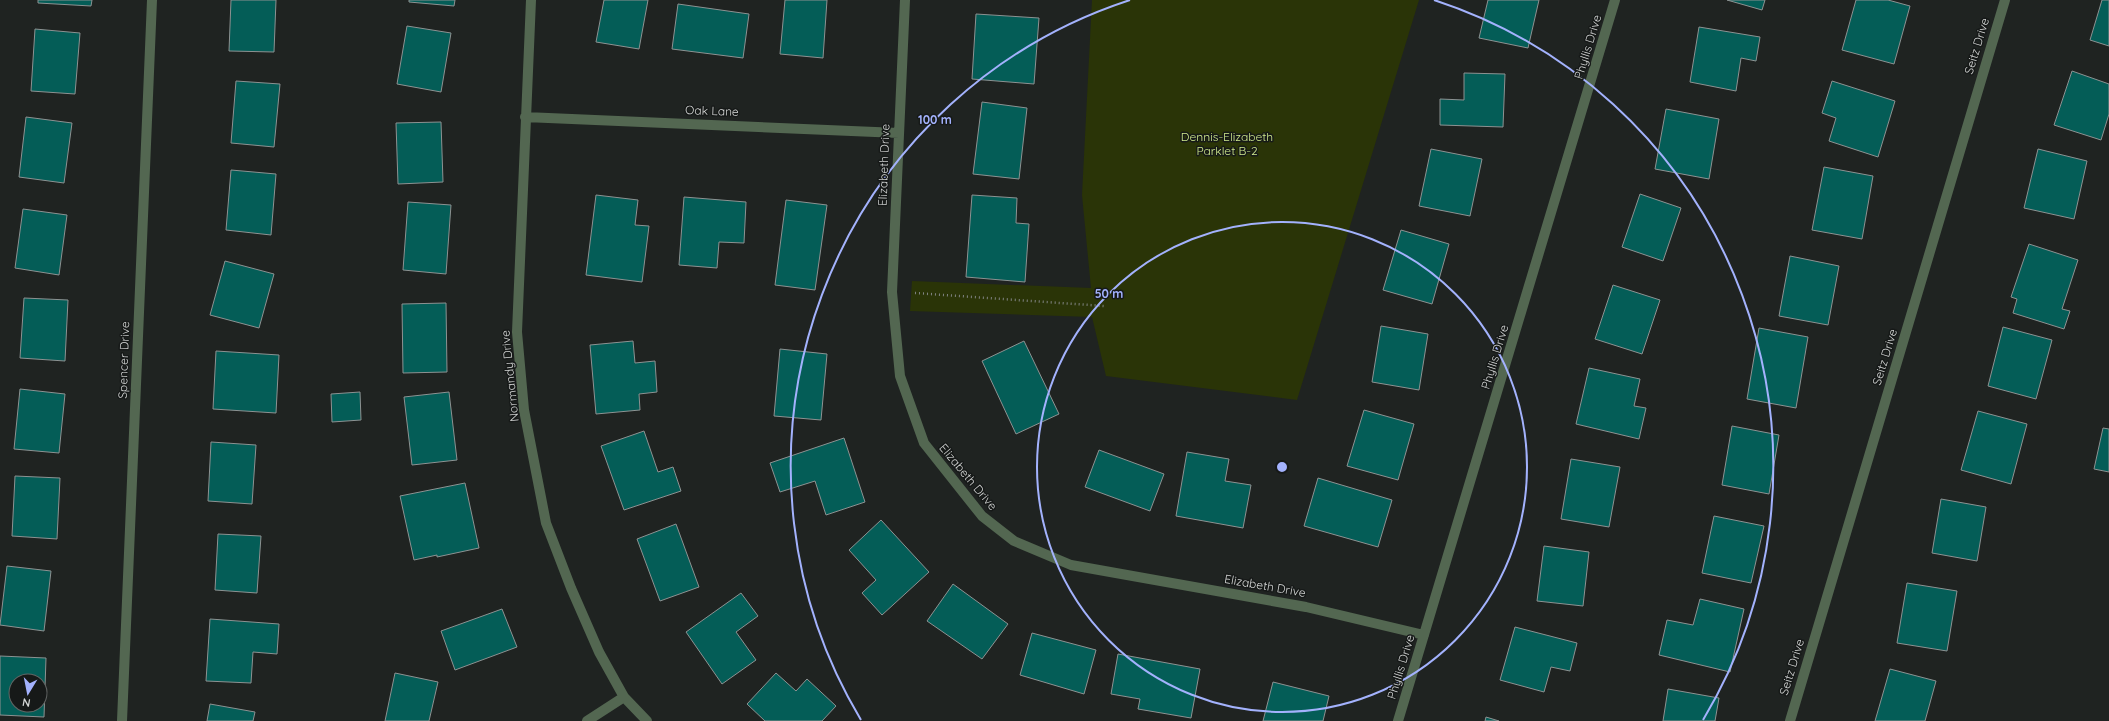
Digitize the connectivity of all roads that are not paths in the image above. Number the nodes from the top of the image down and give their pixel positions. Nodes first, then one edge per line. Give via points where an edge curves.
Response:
1 (152, 0) edge
2 (530, 0) edge
3 (904, 0) edge
4 (1615, 0) edge
5 (2004, 0) edge
6 (525, 117) junction
7 (899, 133) junction
8 (1424, 635) junction
9 (624, 697) junction
10 (122, 721) edge
11 (587, 721) edge
12 (647, 721) edge
13 (1398, 721) edge
14 (1790, 721) edge

1 - 10 street, Spencer Drive
2 - 6 street, Normandy Drive
3 - 7 street, Elizabeth Drive
4 - 8 street, Phyllis Drive
5 - 14 street, Seitz Drive
6 - 7 street, Oak Lane
6 - 9 street, Normandy Drive via 517,332 524,410 546,523 599,652
7 - 8 street, Elizabeth Drive via 892,292 900,376 924,443 982,516 1014,541 1071,565 1306,607
8 - 13 street, Phyllis Drive
9 - 11 street
9 - 12 street, Normandy Drive

